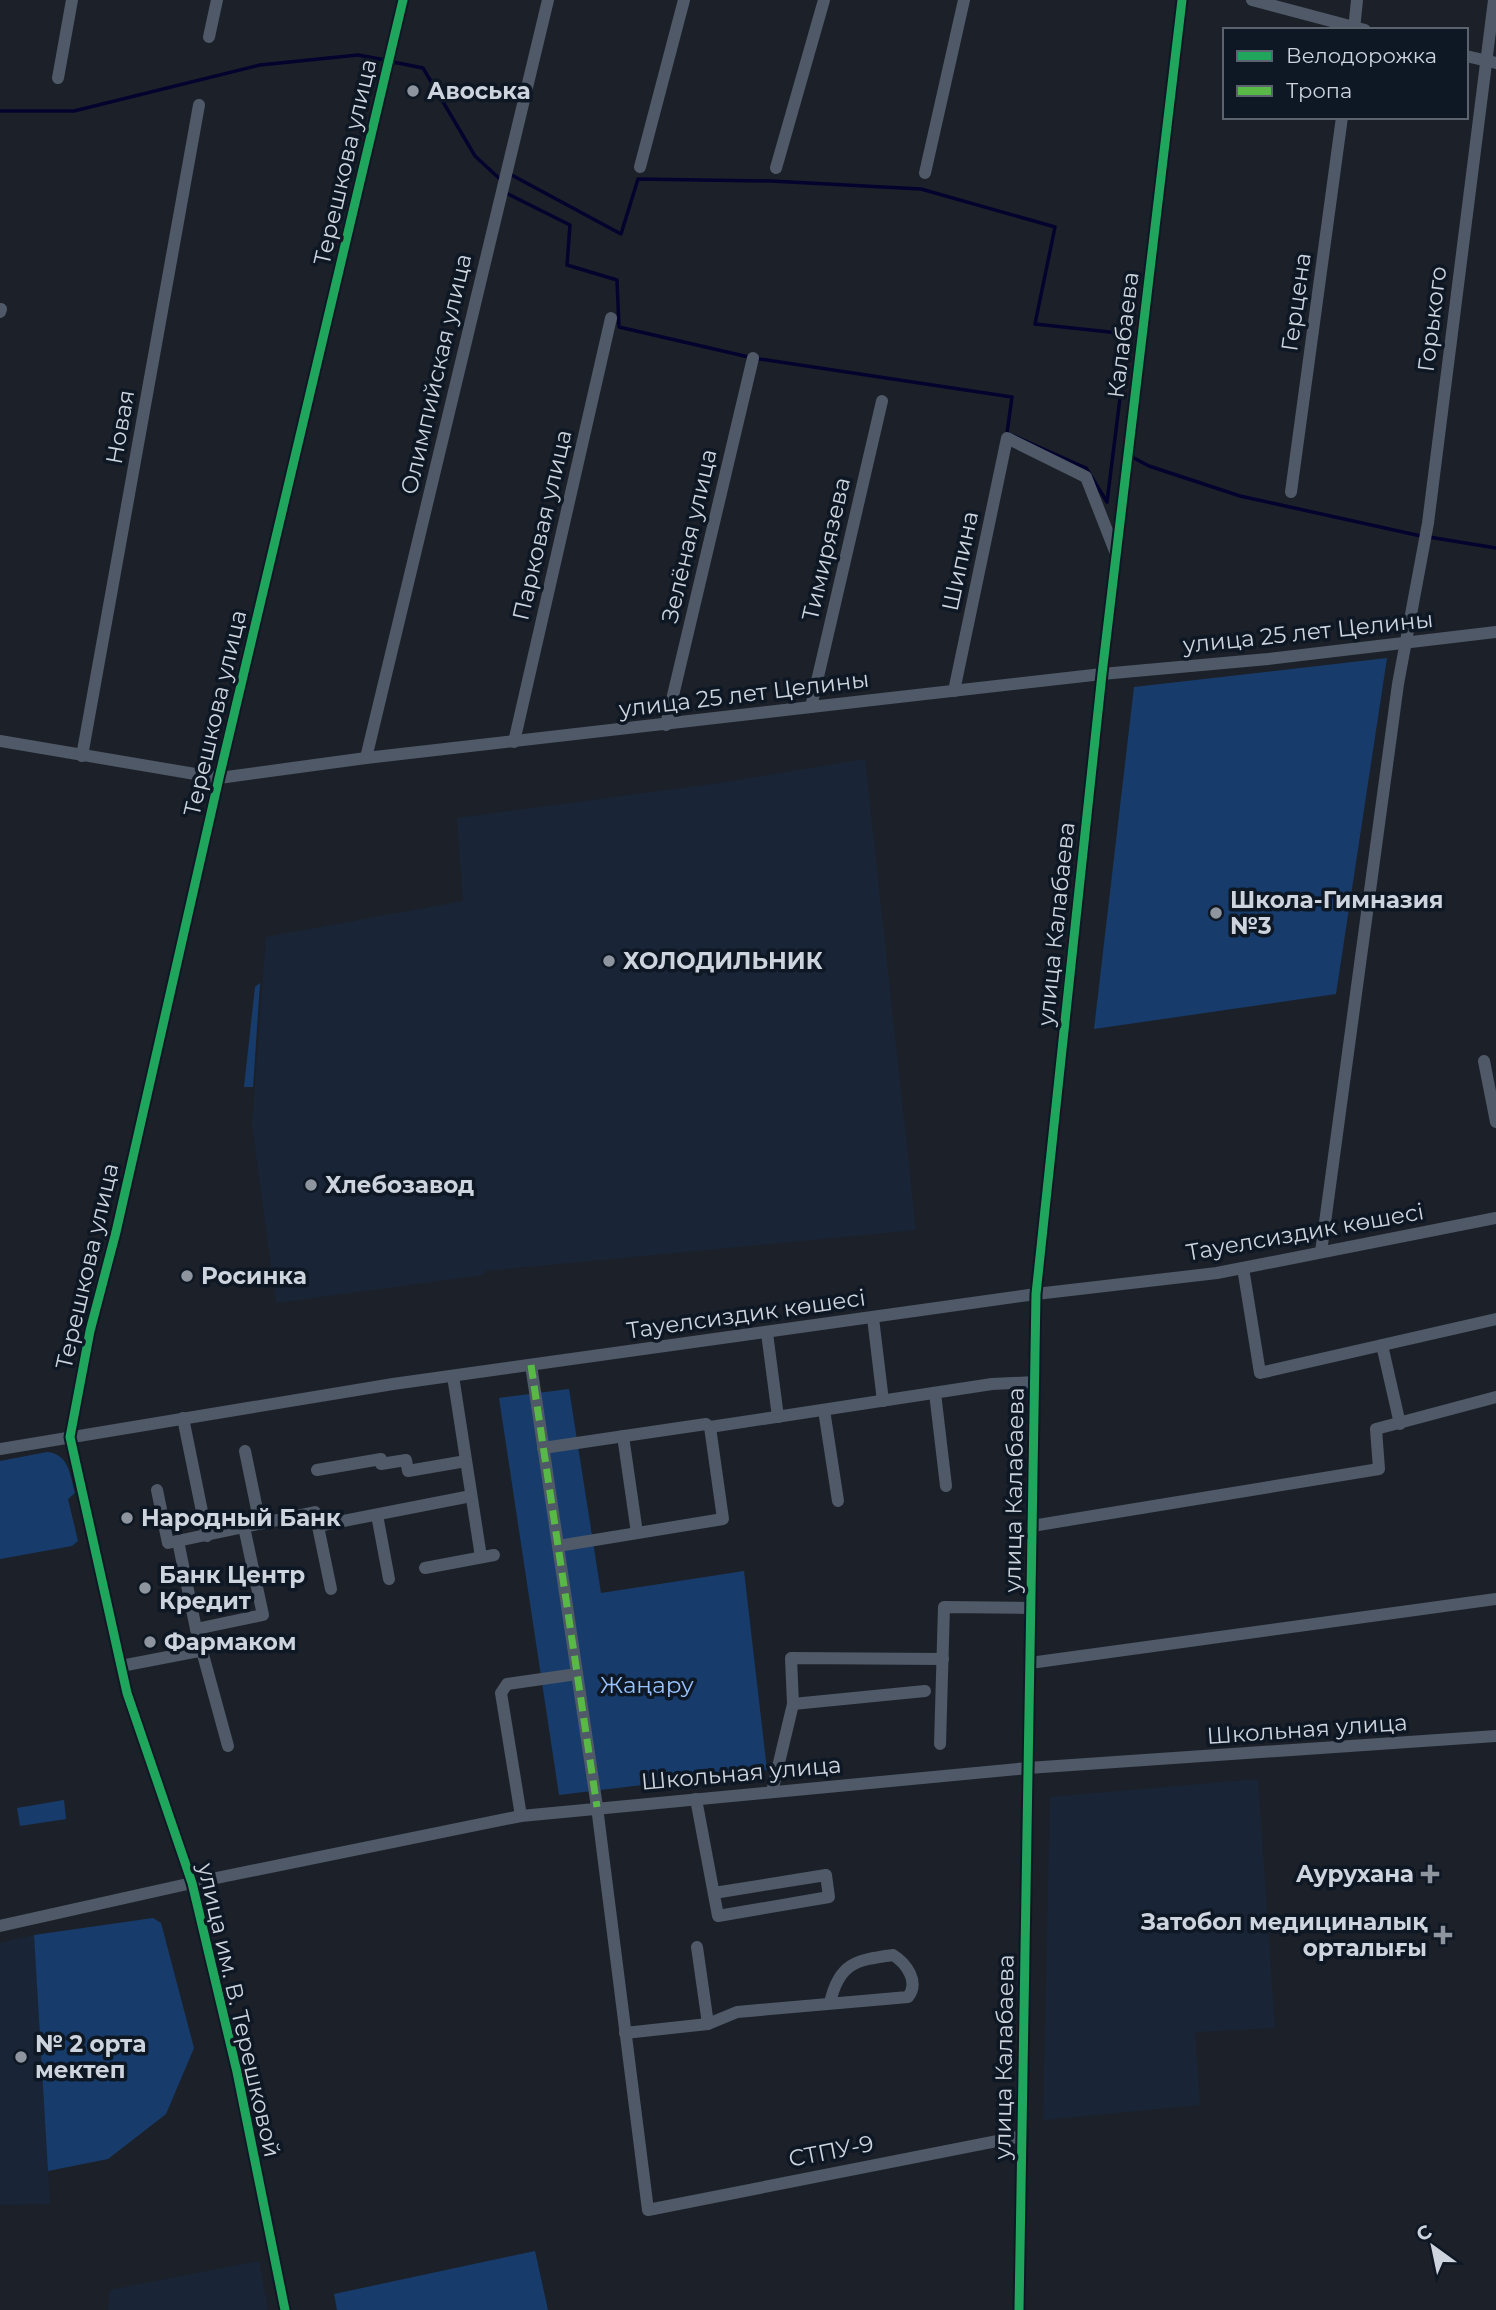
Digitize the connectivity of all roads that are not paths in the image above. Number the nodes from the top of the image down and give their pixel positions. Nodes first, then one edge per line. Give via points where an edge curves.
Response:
1 (72, 0) edge
2 (217, 0) edge
3 (403, 0) edge
4 (548, 0) edge
5 (684, 0) edge
6 (824, 0) edge
7 (964, 0) edge
8 (1182, 0) edge
9 (1252, 0) edge
10 (1357, 0) edge
11 (1494, 0) edge
12 (1354, 28) edge
13 (1358, 28) edge
14 (209, 37) dead end
15 (1468, 56) edge
16 (1491, 62) edge
17 (58, 78) dead end
18 (199, 105) dead end
19 (1342, 119) edge
20 (640, 167) dead end
21 (776, 168) dead end
22 (925, 173) dead end
23 (611, 318) dead end
24 (753, 358) dead end
25 (882, 401) dead end
26 (1291, 492) dead end
27 (1116, 555) junction
28 (1496, 632) edge
29 (1408, 642) junction
30 (1102, 674) junction
31 (954, 691) junction
32 (811, 707) junction
33 (666, 725) junction
34 (0, 741) edge
35 (514, 742) junction
36 (82, 756) junction
37 (366, 758) junction
38 (219, 778) junction
39 (1483, 1061) dead end
40 (1496, 1122) edge
41 (1496, 1218) edge
42 (1321, 1252) junction
43 (1243, 1268) junction
44 (1036, 1294) junction
45 (873, 1318) junction
46 (1496, 1319) edge
47 (767, 1332) junction
48 (1381, 1345) junction
49 (531, 1365) junction
50 (453, 1376) junction
51 (1035, 1382) junction
52 (934, 1393) junction
53 (1496, 1397) edge
54 (883, 1401) junction
55 (824, 1410) junction
56 (778, 1417) junction
57 (183, 1418) junction
58 (1400, 1424) junction
59 (710, 1427) junction
60 (623, 1436) junction
61 (70, 1437) junction
62 (543, 1448) junction
63 (0, 1449) edge
64 (245, 1451) dead end
65 (466, 1461) junction
66 (317, 1470) dead end
67 (946, 1486) dead end
68 (157, 1490) dead end
69 (471, 1496) junction
70 (838, 1501) dead end
71 (377, 1515) junction
72 (260, 1524) junction
73 (1032, 1526) junction
74 (244, 1527) junction
75 (318, 1527) junction
76 (637, 1533) junction
77 (207, 1536) junction
78 (178, 1541) junction
79 (558, 1546) junction
80 (425, 1568) dead end
81 (389, 1579) dead end
82 (331, 1589) dead end
83 (1496, 1599) edge
84 (1031, 1608) junction
85 (196, 1629) junction
86 (204, 1650) junction
87 (943, 1659) junction
88 (1030, 1663) junction
89 (121, 1666) junction
90 (577, 1674) junction
91 (925, 1691) dead end
92 (793, 1704) junction
93 (1496, 1736) edge
94 (940, 1744) dead end
95 (228, 1745) dead end
96 (1028, 1768) junction
97 (772, 1792) junction
98 (696, 1799) junction
99 (597, 1807) junction
100 (521, 1816) junction
101 (192, 1883) junction
102 (714, 1893) junction
103 (0, 1926) edge
104 (696, 1947) dead end
105 (830, 2003) junction
106 (708, 2024) junction
107 (625, 2033) junction
108 (1022, 2136) junction
109 (285, 2310) edge
110 (1019, 2310) edge

1 - 17 street
2 - 14 street
3 - 38 street, Терешкова улица
4 - 37 street, Олимпийская улица
5 - 20 street
6 - 21 street
7 - 22 street
8 - 27 street, Калабаева
9 - 12 street
10 - 13 street
11 - 16 street, Горького
15 - 16 street
16 - 29 street, Горького
18 - 36 street, Новая
19 - 26 street, Герцена
23 - 35 street, Парковая улица
24 - 33 street, Зелёная улица
25 - 32 street, Тимирязева
27 - 30 street, Калабаева
27 - 31 street, Шипина via 1086,477 1007,438
28 - 29 street, улица 25 лет Целины
29 - 30 street, улица 25 лет Целины
29 - 42 street, Горького via 1398,684
30 - 31 street, улица 25 лет Целины
30 - 44 street, улица Калабаева
31 - 32 street, улица 25 лет Целины
32 - 33 street, улица 25 лет Целины
33 - 35 street, улица 25 лет Целины
34 - 36 street, улица 25 лет Целины
35 - 37 street, улица 25 лет Целины
36 - 38 street, улица 25 лет Целины
37 - 38 street, улица 25 лет Целины
38 - 61 street, Терешкова улица via 90,1331
39 - 40 street
41 - 42 street, Тауелсиздик көшесі
42 - 43 street, Тауелсиздик көшесі
43 - 44 street, Тауелсиздик көшесі
43 - 48 street via 1260,1373
44 - 45 street, Тауелсиздик көшесі
44 - 51 street, улица Калабаева
45 - 47 street, Тауелсиздик көшесі
45 - 54 street
46 - 48 street
47 - 49 street, Тауелсиздик көшесі
47 - 56 street
48 - 58 street
49 - 50 street, Тауелсиздик көшесі
49 - 62 street
50 - 57 street, Тауелсиздик көшесі
50 - 65 street
51 - 52 street
51 - 73 street, улица Калабаева
52 - 54 street
52 - 67 street
53 - 58 street
54 - 55 street
55 - 56 street
55 - 70 street
56 - 59 street
57 - 61 street, Тауелсиздик көшесі
57 - 77 street
58 - 73 street via 1376,1429 1379,1469
59 - 60 street
59 - 76 street via 723,1519
60 - 62 street
60 - 76 street
61 - 63 street, Тауелсиздик көшесі
61 - 89 street, улица им. В. Терешковой
62 - 79 street
64 - 72 street
65 - 66 street via 408,1471 406,1460 381,1464 381,1459
65 - 69 street
68 - 78 street via 168,1543
69 - 71 street
69 - 80 street via 487,1556
71 - 75 street
71 - 81 street
72 - 74 street
72 - 75 street via 315,1512
73 - 84 street, улица Калабаева
74 - 77 street
74 - 85 street via 263,1615
75 - 82 street
76 - 79 street
77 - 78 street
78 - 85 street
79 - 90 street
83 - 88 street
84 - 87 street via 944,1607
84 - 88 street, улица Калабаева
85 - 86 street
86 - 89 street
86 - 95 street
87 - 92 street via 791,1658
87 - 94 street
88 - 96 street, улица Калабаева
89 - 101 street, улица им. В. Терешковой
90 - 99 street
90 - 100 street via 507,1685 501,1693
91 - 92 street
92 - 97 street
93 - 96 street, Школьная улица
96 - 97 street, Школьная улица
96 - 108 street, улица Калабаева
97 - 98 street, Школьная улица
98 - 99 street, Школьная улица
98 - 102 street
99 - 100 street, Школьная улица
99 - 107 street
100 - 101 street, Школьная улица
101 - 103 street, Школьная улица
101 - 109 street, улица им. В. Терешковой via 237,2072
102 - 102 street via 718,1916 829,1897 826,1875
104 - 106 street
105 - 105 street via 908,1997 912,1992 908,1966 893,1955 859,1959 844,1971
105 - 106 street via 737,2012
106 - 107 street
107 - 108 street, СТПУ-9 via 648,2210
108 - 110 street, улица Калабаева

